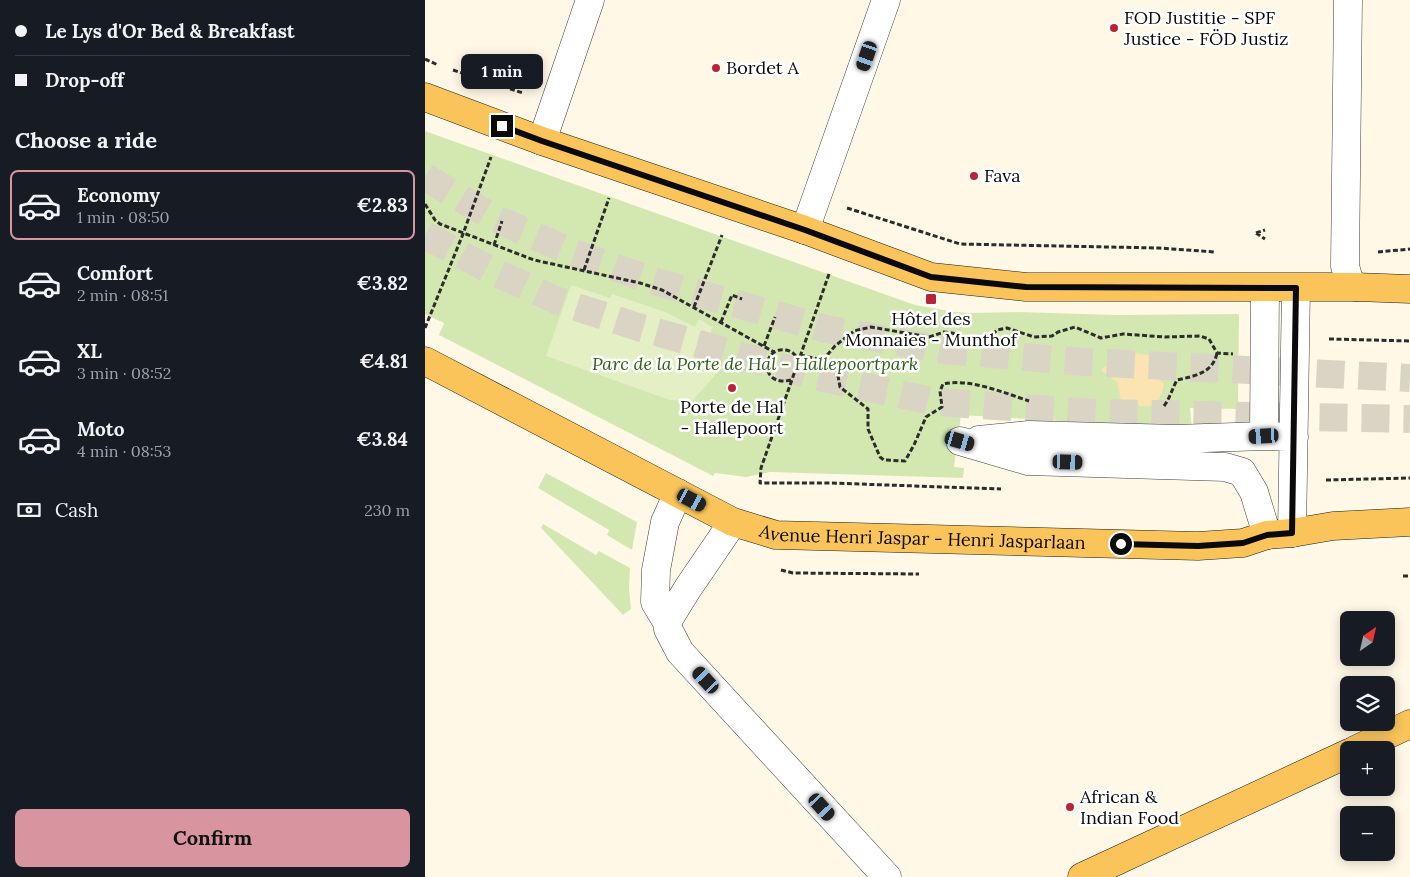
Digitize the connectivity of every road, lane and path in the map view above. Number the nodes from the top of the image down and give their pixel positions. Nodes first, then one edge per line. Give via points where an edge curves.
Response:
1 (590, 0) edge
2 (886, 0) edge
3 (1348, 0) edge
4 (425, 59) edge
5 (523, 94) dead end
6 (425, 97) edge
7 (542, 141) junction
8 (491, 156) dead end
9 (610, 196) dead end
10 (425, 204) edge
11 (839, 206) dead end
12 (502, 221) dead end
13 (805, 230) junction
14 (1265, 230) dead end
15 (463, 234) junction
16 (722, 234) dead end
17 (1265, 239) dead end
18 (494, 245) junction
19 (1223, 253) dead end
20 (584, 270) junction
21 (829, 273) dead end
22 (1356, 287) junction
23 (1265, 288) junction
24 (1296, 288) junction
25 (1410, 289) edge
26 (741, 299) dead end
27 (695, 307) junction
28 (775, 317) dead end
29 (721, 322) junction
30 (425, 328) edge
31 (1329, 339) dead end
32 (1410, 341) edge
33 (764, 346) junction
34 (775, 352) junction
35 (1239, 355) dead end
36 (800, 356) junction
37 (798, 360) junction
38 (425, 361) edge
39 (791, 380) junction
40 (1264, 436) junction
41 (1295, 437) junction
42 (760, 483) dead end
43 (678, 493) junction
44 (733, 522) junction
45 (1410, 522) edge
46 (1280, 534) junction
47 (1403, 576) dead end
48 (1410, 576) edge
49 (667, 622) junction
50 (1410, 724) edge
51 (1374, 741) edge
52 (1340, 757) edge
53 (887, 877) edge
54 (1082, 877) edge

1 - 7 street
2 - 13 street
3 - 22 street via 1345,266 1349,280
4 - 5 path
6 - 7 main road
7 - 13 main road
8 - 15 path
9 - 20 path
10 - 15 path via 440,224
11 - 19 path via 960,244 1159,248
12 - 18 path
13 - 23 main road via 931,277 1026,287
14 - 17 path via 1256,233
15 - 18 path
15 - 30 path
16 - 27 path
18 - 20 path via 534,260
20 - 27 path via 661,290
21 - 36 path
22 - 24 main road
22 - 25 main road
23 - 24 main road
23 - 40 street
24 - 41 street
26 - 29 path via 732,295
27 - 29 path
28 - 33 path
29 - 33 path
31 - 32 path
33 - 34 path
34 - 37 path via 785,349
34 - 39 path via 768,360 770,376 779,381
35 - 36 path via 1217,353 1209,339 1200,336 1123,334 1105,338 1075,327 1052,336 1034,337 1007,328 980,340 953,332 929,337 871,327 854,331 823,360
36 - 37 path
37 - 39 path
38 - 43 main road, Avenue Henri Jaspar - Henri Jasparlaan
39 - 42 path via 761,468
40 - 41 street
40 - 46 street via 1176,439 1029,436 960,441 1028,461 1225,467 1243,472
41 - 46 street
43 - 44 main road, Avenue Henri Jaspar - Henri Jasparlaan
43 - 49 street via 665,522 656,570 655,602
44 - 46 main road, Avenue Henri Jaspar - Henri Jasparlaan via 776,535 1198,546 1243,543
44 - 49 street, Avenue Henri Jaspar - Henri Jasparlaan
45 - 46 main road, Avenue Henri Jaspar - Henri Jasparlaan via 1333,526
47 - 48 path
49 - 53 street via 680,652
50 - 51 main road
52 - 54 main road

